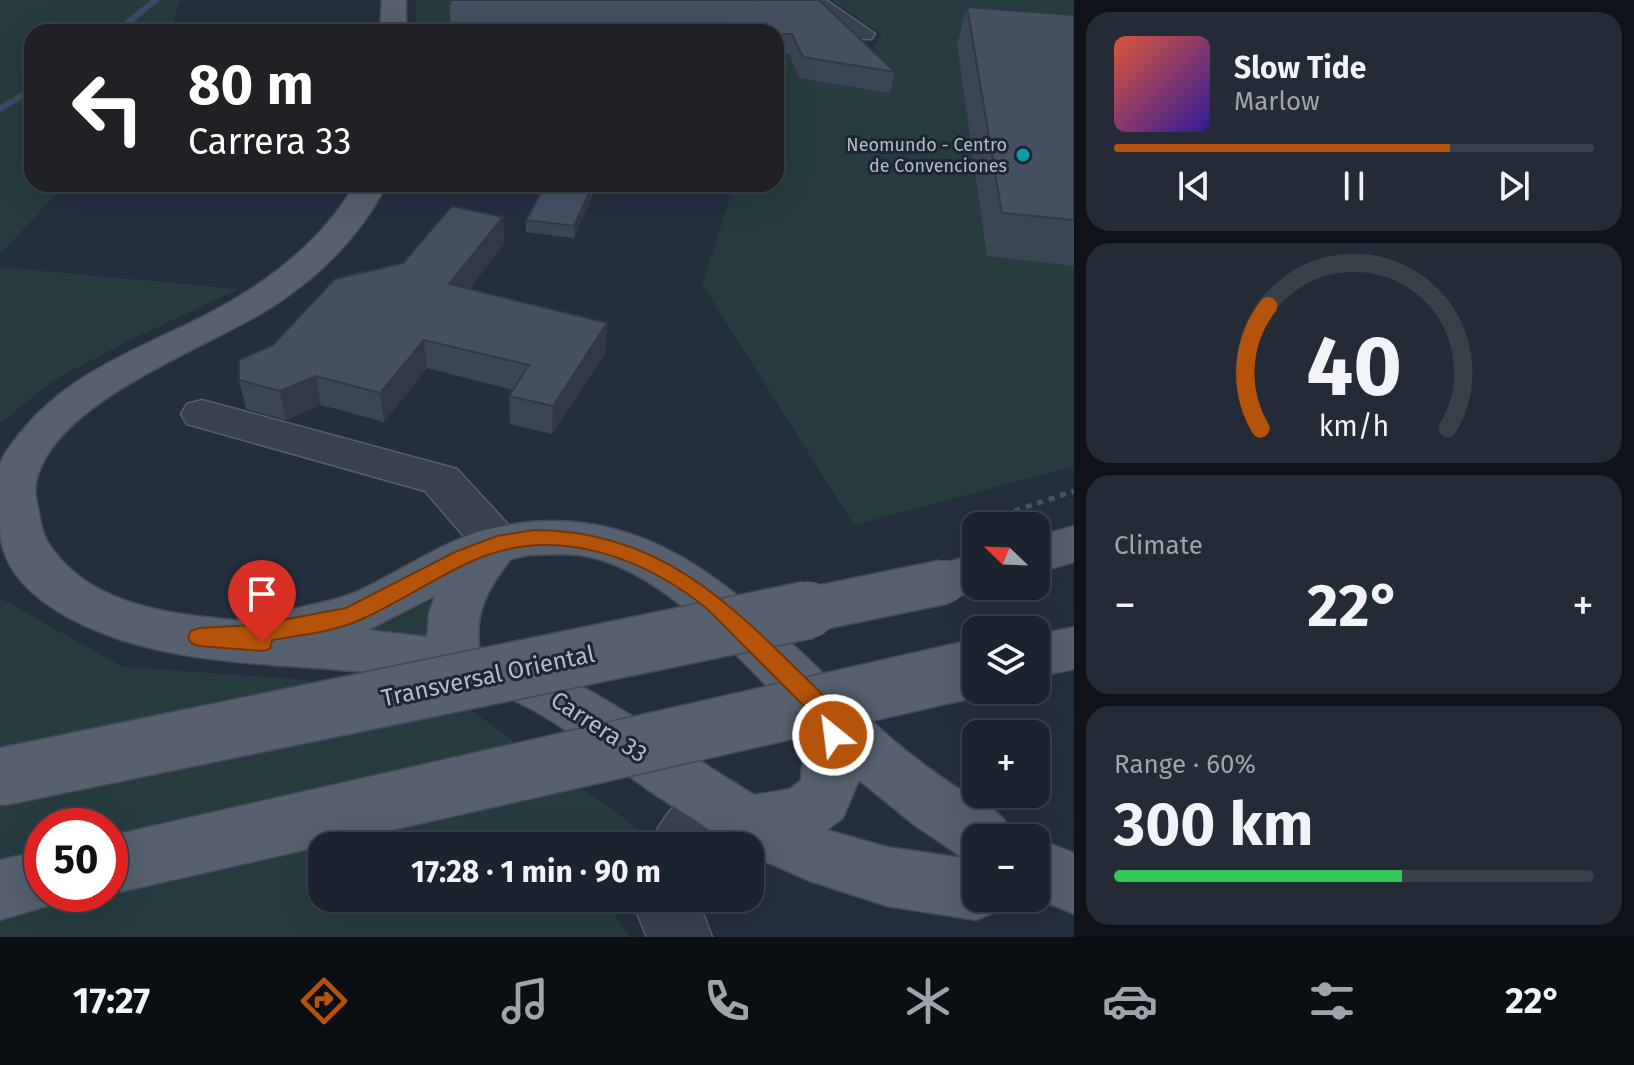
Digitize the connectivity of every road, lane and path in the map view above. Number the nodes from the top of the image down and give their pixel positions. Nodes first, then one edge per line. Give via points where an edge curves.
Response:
1 (394, 0) edge
2 (810, 0) edge
3 (393, 24) edge
4 (862, 34) dead end
5 (366, 192) edge
6 (202, 414) dead end
7 (1074, 491) edge
8 (957, 530) dead end
9 (497, 543) junction
10 (1074, 544) edge
11 (1050, 551) edge
12 (1074, 567) edge
13 (1050, 570) edge
14 (962, 578) edge
15 (199, 637) junction
16 (1074, 648) edge
17 (1050, 653) edge
18 (457, 663) junction
19 (962, 671) edge
20 (832, 719) junction
21 (0, 777) edge
22 (731, 813) junction
23 (963, 824) edge
24 (701, 832) edge
25 (128, 861) edge
26 (1050, 873) edge
27 (24, 884) edge
28 (1074, 884) edge
29 (962, 888) edge
30 (0, 890) edge
31 (1050, 897) edge
32 (1074, 899) edge
33 (668, 912) edge
34 (680, 937) edge

1 - 3 main road
2 - 4 street
5 - 15 main road, Carrera 33 via 336,236 269,291 231,316 126,365 73,401 33,444 12,485 17,529 30,559 59,589 112,616
6 - 9 street via 441,480
7 - 8 path
9 - 15 main road, Carrera 33 via 352,615 299,628
9 - 18 main road via 472,572 456,605 449,637
9 - 20 main road, Carrera 33 via 570,537 623,550 666,571 709,598
10 - 11 main road
12 - 13 main road
14 - 21 main road, Transversal Oriental, bridge
15 - 18 main road, Carrera 33
16 - 17 main road
18 - 22 main road, Carrera 33 via 516,679 594,719
19 - 25 main road, bridge
20 - 22 main road via 831,784 815,808 788,820
20 - 23 main road, Carrera 33 via 909,787
22 - 24 street
22 - 29 main road, Carrera 33 via 821,859 864,873
26 - 28 main road
27 - 30 main road
31 - 32 main road
33 - 34 street

